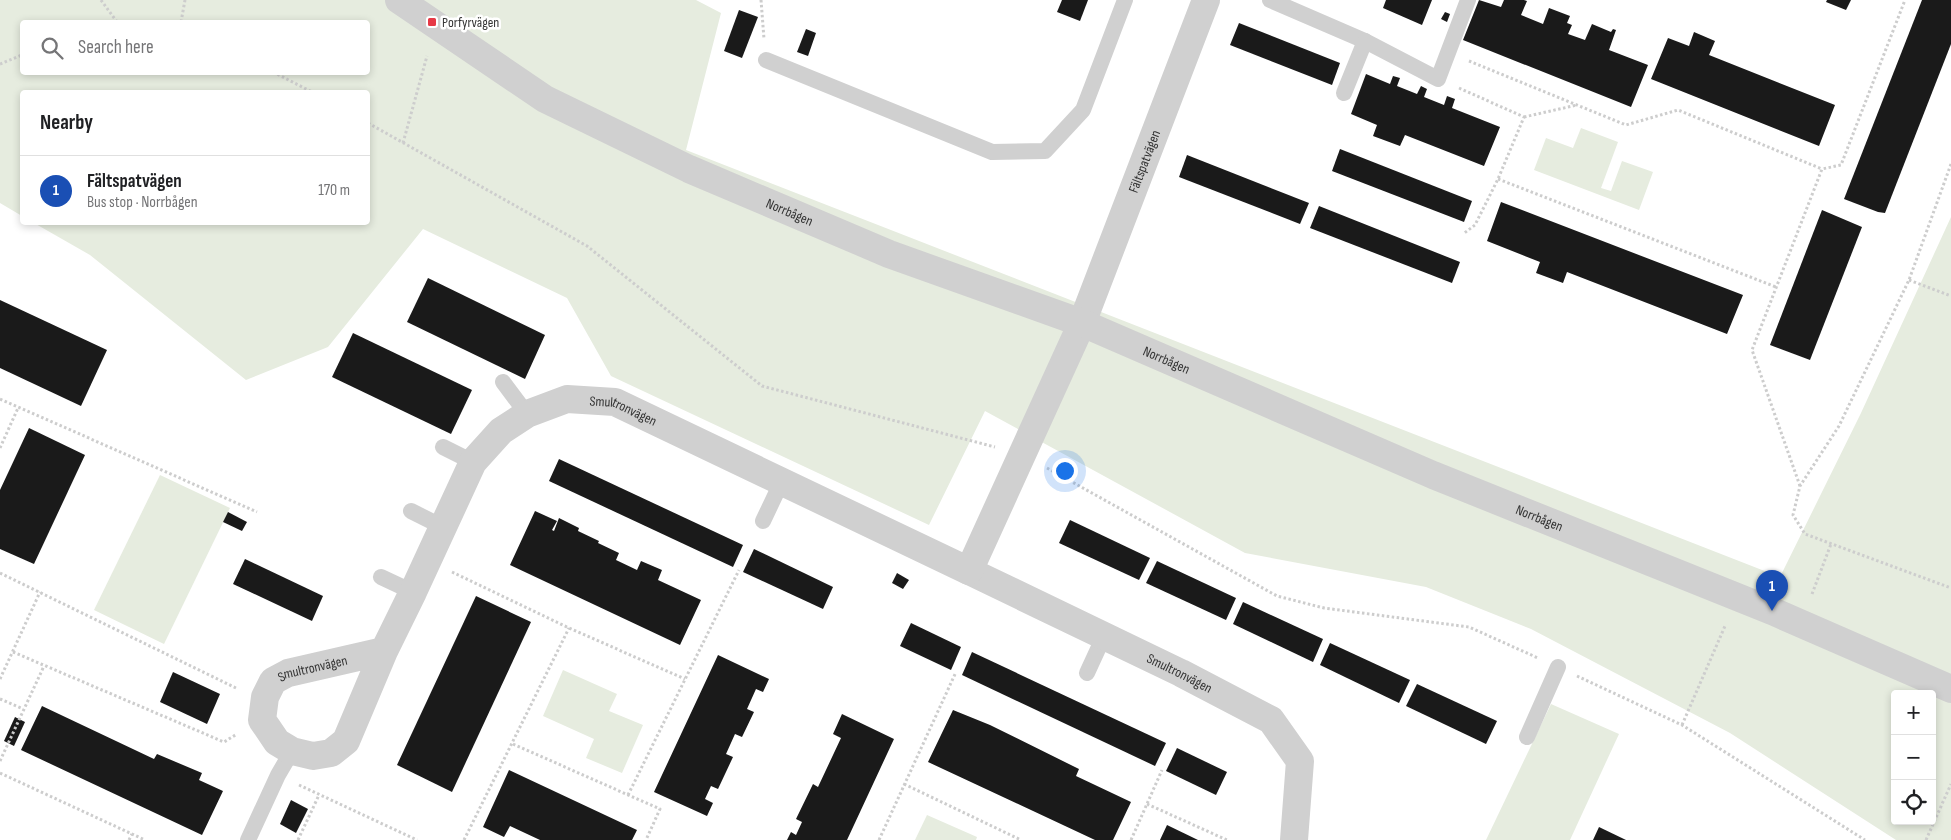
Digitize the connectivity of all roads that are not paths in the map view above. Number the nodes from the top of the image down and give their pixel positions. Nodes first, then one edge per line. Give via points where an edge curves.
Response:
1 (399, 0) edge
2 (1125, 0) edge
3 (1206, 0) edge
4 (1270, 0) edge
5 (1468, 0) edge
6 (1365, 40) junction
7 (766, 60) road end
8 (1344, 93) dead end
9 (1082, 323) junction
10 (503, 382) dead end
11 (528, 414) junction
12 (444, 447) dead end
13 (473, 462) junction
14 (782, 481) junction
15 (411, 511) dead end
16 (763, 521) dead end
17 (443, 527) junction
18 (969, 572) junction
19 (381, 577) dead end
20 (413, 592) junction
21 (1104, 636) junction
22 (384, 651) junction
23 (1558, 667) road end
24 (1087, 673) dead end
25 (1951, 688) edge
26 (1527, 737) dead end
27 (292, 751) junction
28 (248, 840) edge
29 (1294, 840) edge

1 - 9 street, Norrbågen via 545,99 689,169 889,254
2 - 7 lane via 1083,110 1045,151 992,152
3 - 9 street, Fältspatvägen
4 - 6 lane
5 - 6 lane via 1438,79
6 - 8 lane
9 - 18 street
9 - 25 street, Norrbågen via 1433,475
10 - 11 lane
11 - 13 street, Smultronvägen via 501,431
11 - 14 street, Smultronvägen via 567,399 615,402
12 - 13 lane
13 - 17 street, Smultronvägen
14 - 16 lane
14 - 18 street, Smultronvägen
15 - 17 lane
17 - 20 street, Smultronvägen
18 - 21 street, Smultronvägen
19 - 20 lane
20 - 22 street, Smultronvägen
21 - 24 lane
21 - 29 street, Smultronvägen via 1271,720 1300,761
22 - 27 street, Smultronvägen via 346,741 331,753 313,756
22 - 27 street, Smultronvägen via 288,673 273,681 265,697 262,720 276,742
23 - 26 lane
27 - 28 lane

